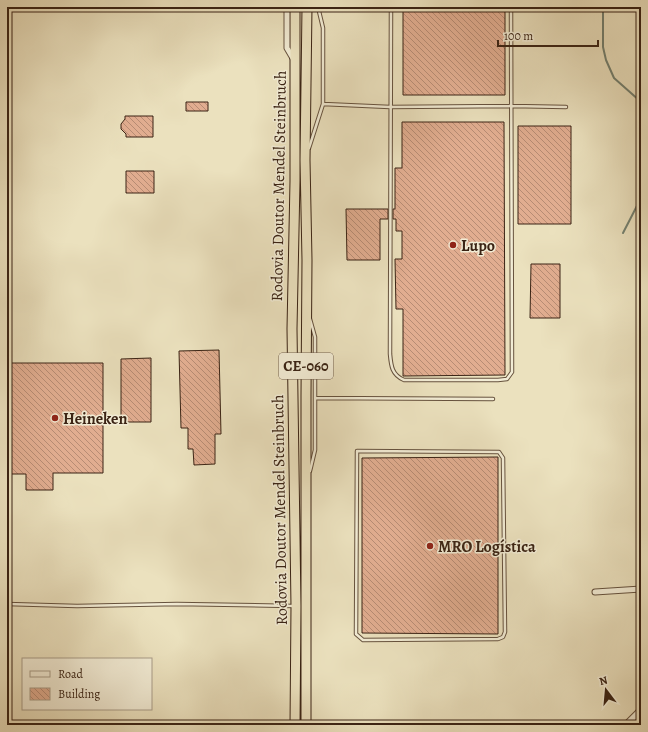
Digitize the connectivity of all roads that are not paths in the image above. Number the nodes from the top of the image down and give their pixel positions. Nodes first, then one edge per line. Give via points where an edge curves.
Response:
1 (287, 7) edge
2 (295, 7) edge
3 (306, 7) edge
4 (318, 7) edge
5 (391, 7) edge
6 (511, 7) edge
7 (295, 62) junction
8 (323, 104) junction
9 (512, 106) junction
10 (390, 107) junction
11 (566, 107) dead end
12 (305, 160) junction
13 (307, 312) junction
14 (315, 398) junction
15 (493, 399) dead end
16 (357, 451) joint
17 (306, 481) junction
18 (641, 589) edge
19 (595, 592) dead end
20 (7, 604) edge
21 (296, 606) junction
22 (641, 710) edge
23 (294, 723) edge
24 (306, 725) edge
25 (626, 725) edge

1 - 7 street via 287,48
2 - 7 highway, Rodovia Doutor Mendel Steinbruch / CE-060
3 - 12 highway, Rodovia Doutor Mendel Steinbruch / CE-060
4 - 8 lane via 324,40
5 - 10 lane
6 - 9 lane
7 - 21 highway, Rodovia Doutor Mendel Steinbruch / CE-060 via 292,328
8 - 10 lane
8 - 12 lane
9 - 10 lane
9 - 10 lane via 512,372 507,379 498,380 404,380 394,374 392,369
9 - 11 lane
12 - 13 highway, Rodovia Doutor Mendel Steinbruch / CE-060
13 - 14 lane via 315,338
13 - 17 highway, Rodovia Doutor Mendel Steinbruch / CE-060
14 - 15 lane
14 - 17 lane via 315,450
16 - 16 lane via 499,452 504,458 503,637 498,640 363,640 356,634
17 - 24 highway, Rodovia Doutor Mendel Steinbruch / CE-060
18 - 19 street
20 - 21 lane
21 - 23 highway, Rodovia Doutor Mendel Steinbruch / CE-060
22 - 25 street

